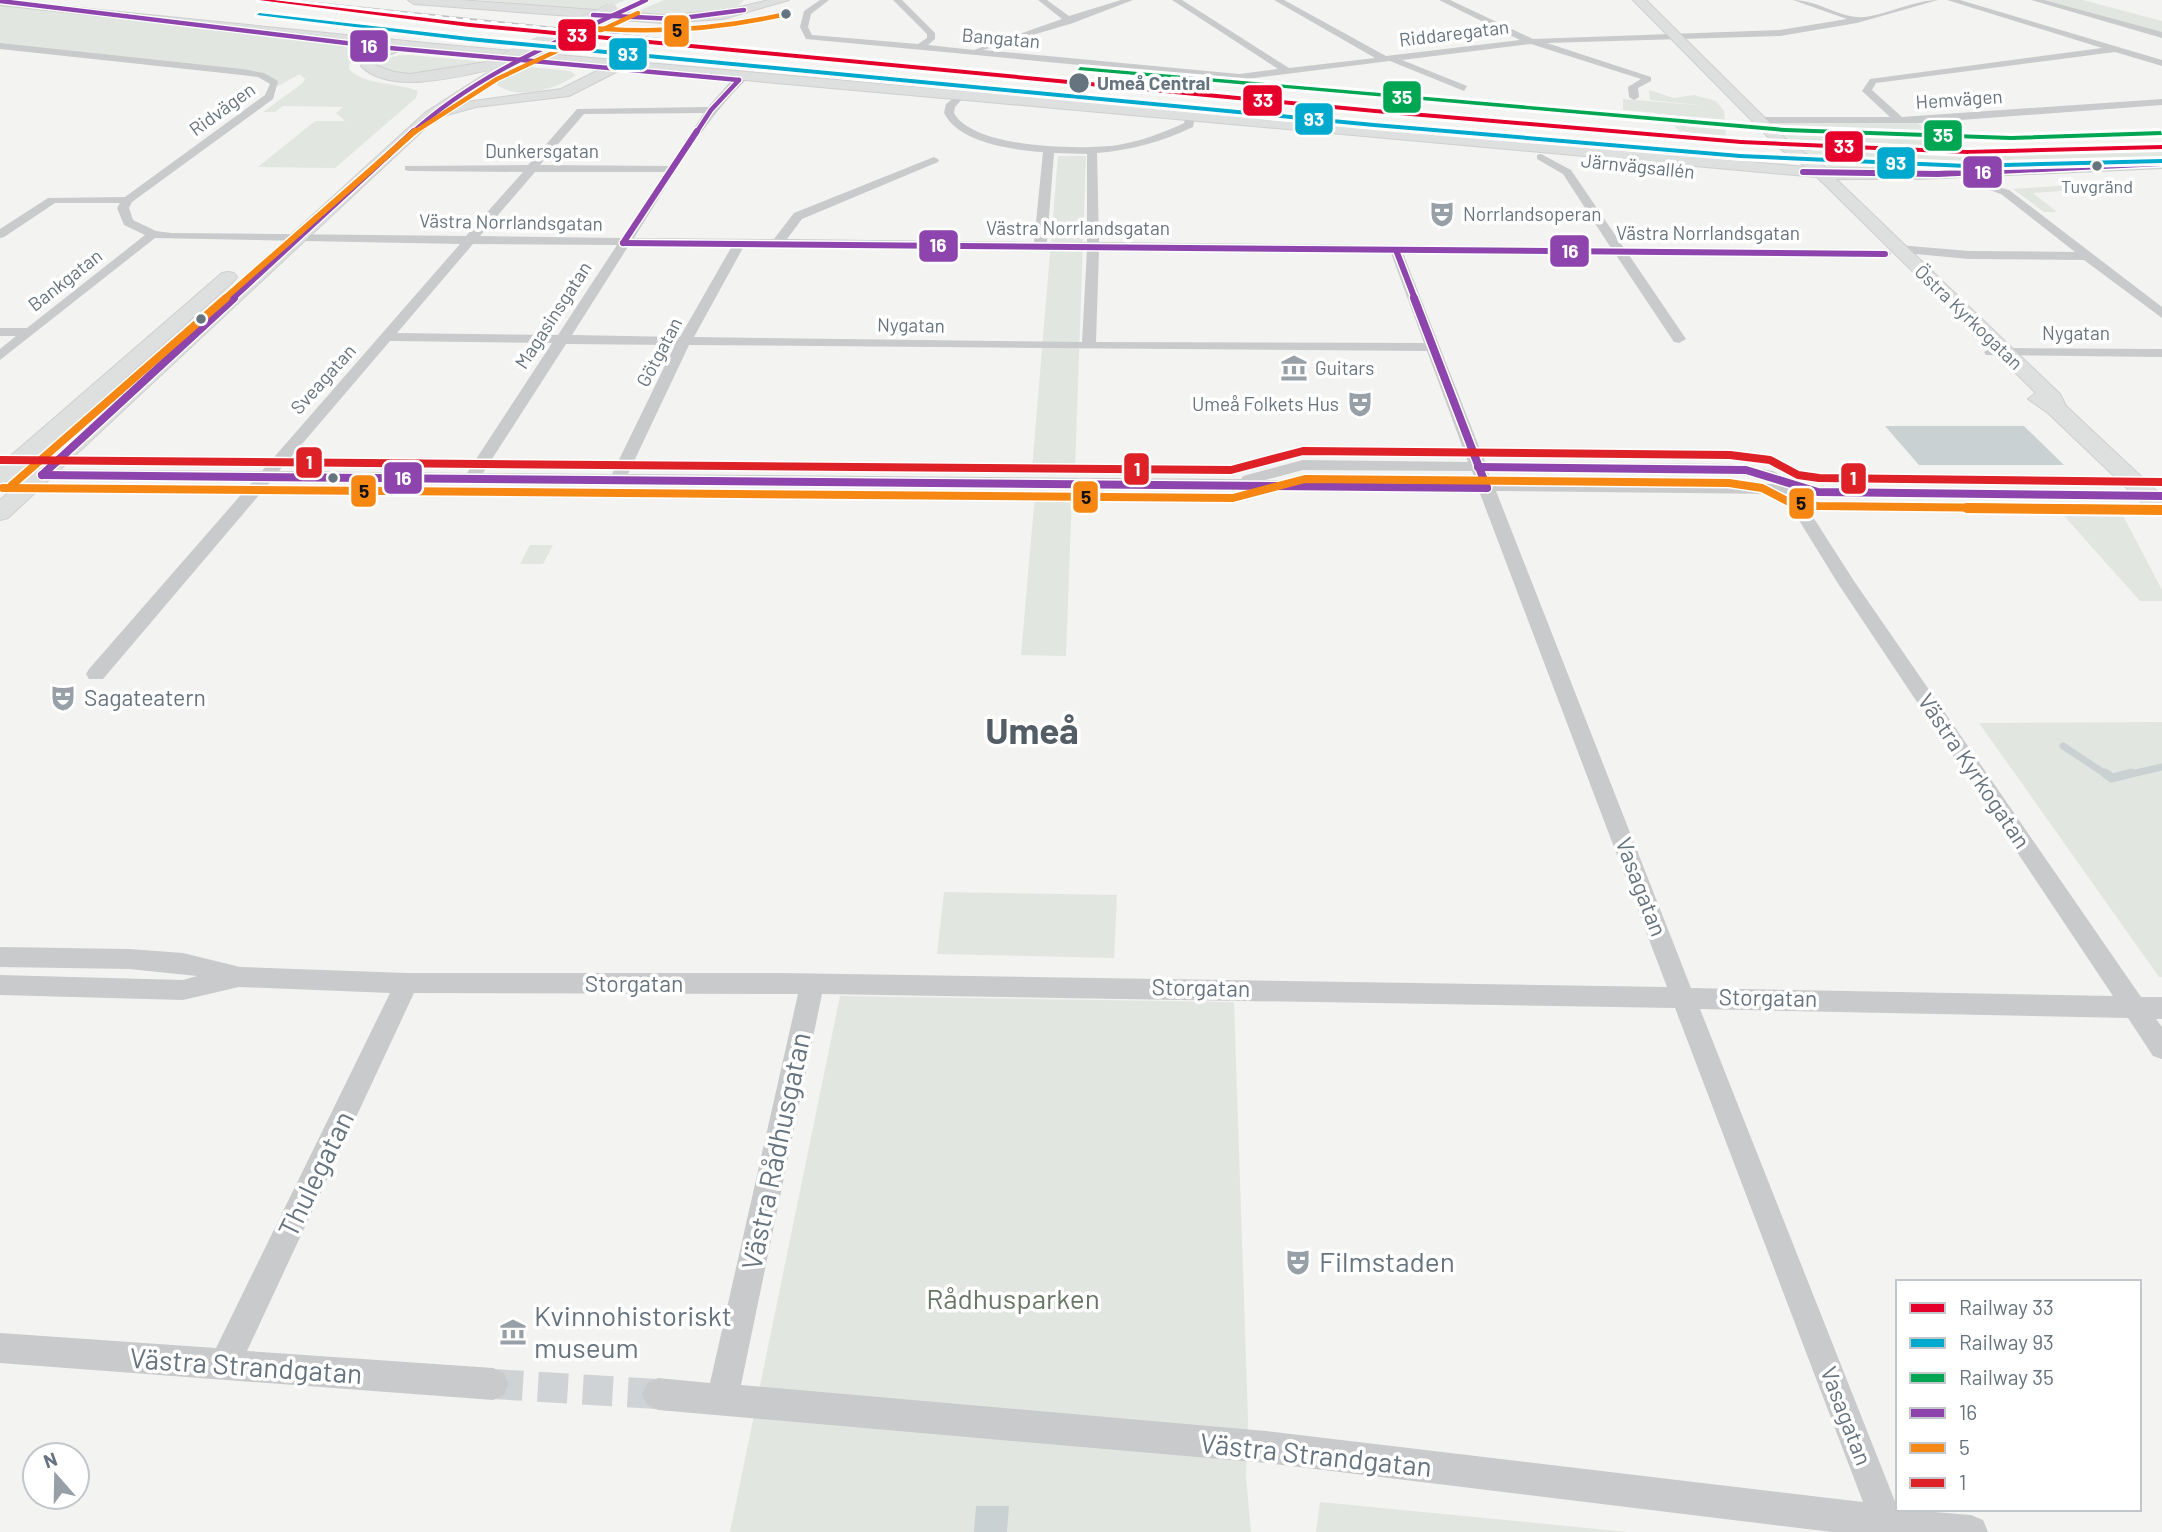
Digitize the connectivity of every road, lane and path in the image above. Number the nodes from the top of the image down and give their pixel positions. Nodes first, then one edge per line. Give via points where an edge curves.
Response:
1 (414, 0) edge
2 (454, 0) edge
3 (540, 0) edge
4 (646, 0) edge
5 (825, 0) edge
6 (897, 0) edge
7 (1042, 0) edge
8 (1129, 0) edge
9 (1176, 0) edge
10 (1278, 0) edge
11 (1443, 0) edge
12 (1639, 0) edge
13 (1797, 0) edge
14 (1934, 0) edge
15 (1951, 0) edge
16 (2035, 0) edge
17 (0, 1) edge
18 (775, 1) edge
19 (549, 4) edge
20 (747, 5) edge
21 (518, 6) edge
22 (622, 7) edge
23 (579, 13) junction
24 (1857, 20) junction
25 (1070, 21) junction
26 (2162, 35) edge
27 (1674, 36) junction
28 (1538, 42) junction
29 (0, 46) edge
30 (390, 46) junction
31 (24, 48) junction
32 (919, 48) junction
33 (2116, 49) junction
34 (969, 52) junction
35 (1387, 59) junction
36 (0, 61) edge
37 (2162, 63) edge
38 (610, 67) junction
39 (492, 69) junction
40 (1286, 70) junction
41 (1239, 77) joint
42 (742, 78) junction
43 (1464, 88) dead end
44 (1634, 97) dead end
45 (956, 99) junction
46 (2162, 102) edge
47 (422, 107) junction
48 (711, 110) junction
49 (1191, 119) junction
50 (1759, 120) junction
51 (1899, 120) junction
52 (1784, 145) junction
53 (1049, 149) junction
54 (1092, 149) junction
55 (1541, 157) junction
56 (933, 160) dead end
57 (1581, 161) junction
58 (2162, 163) edge
59 (1716, 166) junction
60 (409, 168) dead end
61 (531, 168) junction
62 (674, 169) junction
63 (2162, 171) edge
64 (1567, 172) junction
65 (1817, 178) junction
66 (152, 181) junction
67 (166, 181) dead end
68 (1976, 182) junction
69 (128, 200) junction
70 (0, 234) edge
71 (153, 234) junction
72 (270, 239) junction
73 (298, 240) junction
74 (469, 242) junction
75 (623, 243) junction
76 (778, 243) junction
77 (739, 244) junction
78 (1040, 248) junction
79 (1093, 248) junction
80 (1396, 250) junction
81 (1620, 251) junction
82 (1891, 251) junction
83 (2087, 256) junction
84 (2162, 314) edge
85 (0, 332) edge
86 (31, 332) junction
87 (389, 337) junction
88 (1679, 339) dead end
89 (560, 340) junction
90 (686, 341) junction
91 (1089, 346) junction
92 (1433, 346) junction
93 (1998, 352) junction
94 (2162, 353) edge
95 (0, 356) edge
96 (1479, 467) junction
97 (1, 475) edge
98 (42, 475) junction
99 (264, 477) junction
100 (472, 478) junction
101 (617, 480) junction
102 (1233, 484) junction
103 (1487, 488) junction
104 (1793, 489) junction
105 (2157, 500) edge
106 (0, 513) edge
107 (96, 674) dead end
108 (0, 957) edge
109 (240, 977) junction
110 (407, 983) junction
111 (812, 984) junction
112 (0, 985) edge
113 (1682, 996) junction
114 (2134, 1007) junction
115 (2162, 1008) edge
116 (2162, 1048) edge
117 (0, 1348) edge
118 (225, 1364) junction
119 (493, 1384) tunnel mouth
120 (658, 1394) tunnel mouth
121 (722, 1399) junction
122 (1888, 1524) junction
123 (1971, 1532) edge

1 - 21 main road
2 - 21 main road
3 - 21 main road
4 - 22 main road
5 - 32 street, Bangatan via 807,13 804,27 809,37
6 - 32 street via 931,33 931,39
7 - 25 street
8 - 25 street
9 - 40 street
10 - 35 street
11 - 28 street
12 - 27 main road, Östra Kyrkogatan
13 - 24 street
14 - 24 street, Riddaregatan
15 - 33 street
16 - 26 street
17 - 30 main road, Järnvägsallén
18 - 20 main road
19 - 21 main road
19 - 23 main road
20 - 23 main road via 675,19
21 - 23 main road
22 - 39 main road
24 - 27 street, Riddaregatan via 1780,33
25 - 34 street
27 - 28 street, Riddaregatan
27 - 50 main road, Östra Kyrkogatan
28 - 35 street, Riddaregatan
28 - 44 street via 1646,78 1633,87
29 - 31 street, Ridvägen
30 - 38 main road, Järnvägsallén
30 - 39 main road via 368,66 381,74 409,77
30 - 47 main road via 355,65 369,76 419,86
31 - 36 street
31 - 66 street, Ridvägen via 242,72 275,83 269,97
32 - 34 street, Bangatan
33 - 37 street
33 - 51 street via 1873,80 1867,91
34 - 41 street, Bangatan
35 - 40 street, Riddaregatan
35 - 43 street
38 - 39 main road via 561,89 531,95 499,93 487,86
38 - 42 main road, Järnvägsallén
38 - 47 main road via 564,93
39 - 47 main road
40 - 41 street, Riddaregatan
42 - 45 main road, Järnvägsallén
42 - 48 street, Magasinsgatan
45 - 49 main road, Järnvägsallén
45 - 53 street via 950,106 950,118 966,130 1001,142
46 - 51 street, Hemvägen
47 - 72 main road
47 - 73 main road
48 - 61 street, Sveagatan via 581,111
48 - 62 street, Magasinsgatan
49 - 54 street via 1180,130 1156,139
49 - 55 main road, Järnvägsallén
49 - 59 main road, Järnvägsallén
50 - 51 street, Hemvägen
50 - 52 main road, Östra Kyrkogatan
52 - 59 main road via 1778,156 1765,161
52 - 65 main road, Östra Kyrkogatan
53 - 54 street
53 - 78 street
54 - 79 street
55 - 57 main road, Järnvägsallén
55 - 64 street
56 - 76 street via 798,215
57 - 64 street
57 - 65 main road, Järnvägsallén
58 - 65 main road, Järnvägsallén
59 - 65 main road, Järnvägsallén
60 - 61 street, Dunkersgatan
61 - 62 street, Dunkersgatan
61 - 74 street, Sveagatan
62 - 75 street, Magasinsgatan
63 - 68 main road, Järnvägsallén
64 - 81 street
65 - 68 main road, Järnvägsallén
65 - 82 main road, Östra Kyrkogatan
66 - 67 street
66 - 69 street, Ridvägen
68 - 83 street via 2001,190
69 - 70 street via 52,201
69 - 71 street via 123,208 128,222
71 - 72 street
71 - 86 street, Bankgatan
72 - 73 street, Västra Norrlandsgatan
72 - 97 main road
73 - 74 street, Västra Norrlandsgatan
73 - 98 main road
74 - 75 street, Västra Norrlandsgatan
74 - 87 street, Sveagatan
75 - 77 street, Västra Norrlandsgatan
75 - 89 street, Magasinsgatan
76 - 77 street, Västra Norrlandsgatan
76 - 78 street, Västra Norrlandsgatan
77 - 90 street, Götgatan
78 - 79 street, Västra Norrlandsgatan
79 - 80 street, Västra Norrlandsgatan
79 - 91 street
80 - 81 street, Västra Norrlandsgatan
80 - 92 street, Vasagatan
81 - 82 street, Västra Norrlandsgatan
81 - 88 street
82 - 83 street, Västra Norrlandsgatan
82 - 93 main road, Östra Kyrkogatan
83 - 84 street
85 - 86 street
86 - 95 street, Bankgatan
87 - 89 street, Nygatan
87 - 99 street, Sveagatan
89 - 90 street, Nygatan
89 - 100 street, Magasinsgatan
90 - 91 street, Nygatan
90 - 101 street, Götgatan
91 - 92 street, Nygatan
92 - 96 street, Vasagatan
93 - 94 street, Nygatan
93 - 105 main road, Östra Kyrkogatan via 2037,398 2056,408
96 - 102 street via 1303,465
96 - 103 street, Vasagatan
96 - 104 street via 1746,470 1767,474
97 - 98 street
98 - 99 street
98 - 106 main road
99 - 100 street
99 - 107 street, Sveagatan
100 - 101 street
101 - 102 street
102 - 103 street
103 - 104 street
103 - 113 street, Vasagatan
104 - 105 street
104 - 114 street, Västra Kyrkogatan via 1846,582
108 - 109 street, Storgatan via 183,963
109 - 110 street, Storgatan
109 - 112 street, Storgatan via 183,990
110 - 111 street, Storgatan
110 - 118 street, Thulegatan
111 - 113 street, Storgatan
111 - 121 street, Västra Rådhusgatan
113 - 114 street, Storgatan
113 - 122 street, Vasagatan
114 - 115 street, Storgatan
114 - 116 street, Västra Kyrkogatan
117 - 118 street, Västra Strandgatan
118 - 119 street, Västra Strandgatan
120 - 121 street, Västra Strandgatan
121 - 122 street, Västra Strandgatan via 1266,1447
122 - 123 street, Västra Strandgatan

